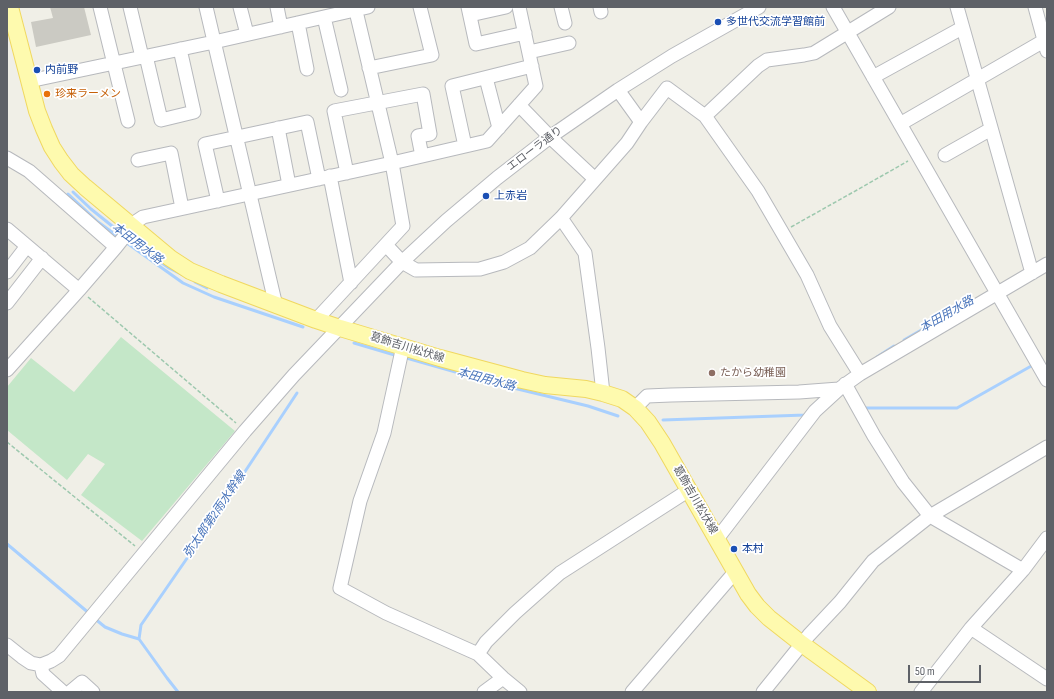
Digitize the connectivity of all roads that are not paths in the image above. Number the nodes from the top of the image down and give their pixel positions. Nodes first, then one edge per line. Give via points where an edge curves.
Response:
1 (10, 7) edge
2 (100, 7) edge
3 (130, 7) edge
4 (206, 7) edge
5 (240, 7) edge
6 (277, 7) edge
7 (420, 7) edge
8 (506, 7) edge
9 (519, 7) edge
10 (561, 7) edge
11 (759, 7) edge
12 (833, 7) edge
13 (889, 7) edge
14 (957, 7) edge
15 (1035, 7) edge
16 (359, 8) edge
17 (469, 11) edge
18 (319, 14) edge
19 (565, 22) dead end
20 (298, 23) junction
21 (281, 27) junction
22 (962, 28) junction
23 (848, 32) junction
24 (525, 33) junction
25 (247, 34) junction
26 (214, 42) junction
27 (569, 43) dead end
28 (1046, 43) edge
29 (180, 49) junction
30 (529, 52) junction
31 (144, 57) junction
32 (113, 63) junction
33 (532, 66) junction
34 (370, 68) junction
35 (307, 69) dead end
36 (873, 77) junction
37 (486, 78) junction
38 (977, 79) junction
39 (29, 81) junction
40 (341, 90) dead end
41 (618, 90) junction
42 (378, 102) junction
43 (519, 104) junction
44 (705, 116) junction
45 (128, 121) dead end
46 (641, 122) junction
47 (900, 124) junction
48 (278, 128) junction
49 (499, 128) junction
50 (991, 129) junction
51 (236, 137) junction
52 (550, 137) junction
53 (465, 146) junction
54 (945, 155) dead end
55 (422, 156) junction
56 (7, 158) edge
57 (138, 160) dead end
58 (392, 163) junction
59 (347, 172) junction
60 (324, 178) junction
61 (595, 179) junction
62 (289, 185) junction
63 (250, 194) junction
64 (218, 201) junction
65 (182, 208) junction
66 (561, 218) junction
67 (132, 227) junction
68 (7, 229) edge
69 (386, 245) junction
70 (27, 246) junction
71 (116, 247) junction
72 (42, 258) junction
73 (402, 262) junction
74 (1047, 264) edge
75 (7, 272) edge
76 (1032, 273) junction
77 (351, 283) junction
78 (79, 290) junction
79 (997, 293) junction
80 (7, 303) edge
81 (276, 306) junction
82 (316, 320) junction
83 (340, 328) junction
84 (402, 346) junction
85 (7, 370) edge
86 (860, 374) junction
87 (1047, 380) edge
88 (842, 387) junction
89 (603, 392) junction
90 (635, 408) junction
91 (1047, 447) edge
92 (689, 490) junction
93 (930, 516) junction
94 (1047, 538) edge
95 (717, 539) junction
96 (1023, 570) junction
97 (735, 572) junction
98 (971, 628) junction
99 (802, 644) junction
100 (7, 645) edge
101 (478, 654) junction
102 (41, 665) junction
103 (503, 678) junction
104 (1047, 679) edge
105 (63, 692) edge
106 (70, 692) edge
107 (93, 692) edge
108 (484, 692) edge
109 (520, 692) edge
110 (632, 692) edge
111 (763, 692) edge
112 (868, 692) edge
113 (921, 692) edge

1 - 39 main road, 葛飾吉川松伏線
2 - 32 street
3 - 31 street
4 - 26 street
5 - 25 street
6 - 21 street
7 - 34 street via 432,55
8 - 17 street
9 - 24 street
10 - 19 street
11 - 41 street, エローラ通り
12 - 23 street
13 - 23 street
14 - 22 street
15 - 28 street
16 - 18 street
16 - 34 street
17 - 24 street via 476,44
18 - 20 street
18 - 40 street
20 - 21 street
20 - 35 street
21 - 25 street
22 - 36 street
22 - 38 street
23 - 36 street
23 - 44 street via 814,53 767,60
24 - 30 street
25 - 26 street
26 - 29 street
26 - 51 street
27 - 30 street
28 - 38 street
29 - 31 street
29 - 31 street via 194,112 161,120
30 - 33 street
31 - 32 street
32 - 39 street
32 - 45 street
33 - 37 street
33 - 43 street via 536,86
34 - 42 street
36 - 47 street
37 - 49 street
37 - 53 street via 452,86
38 - 47 street
38 - 50 street
39 - 67 main road, 葛飾吉川松伏線 via 37,112 61,161 71,174
41 - 46 street
41 - 52 street, エローラ通り
42 - 55 street via 423,94 430,134 418,136
42 - 58 street
42 - 59 street via 334,111
43 - 49 street
43 - 52 street
44 - 46 street via 667,88
44 - 86 street via 758,191 807,275 830,326
46 - 61 street
47 - 79 street
48 - 51 street
48 - 60 street via 307,122
48 - 62 street
49 - 53 street via 487,141
50 - 54 street
50 - 76 street
51 - 63 street
51 - 64 street via 206,144
52 - 61 street
52 - 73 street, エローラ通り via 446,221
53 - 55 street
55 - 58 street
56 - 71 street via 29,171
57 - 65 street via 171,153
58 - 59 street
58 - 69 street via 403,226
59 - 60 street
60 - 62 street
60 - 77 street
61 - 66 street
62 - 63 street
63 - 64 street
63 - 81 street
64 - 65 street
65 - 67 street via 143,217
66 - 73 street via 530,248 504,262 480,269 416,270
66 - 89 street via 585,253
67 - 71 street
67 - 81 main road, 葛飾吉川松伏線 via 190,271
68 - 70 street
69 - 73 street
69 - 77 street
70 - 72 street
70 - 75 street
71 - 78 street
72 - 78 street
72 - 80 street
73 - 83 street, エローラ通り
74 - 76 street
76 - 79 street
77 - 82 street
78 - 85 street
79 - 86 street
79 - 87 street
81 - 82 main road, 葛飾吉川松伏線
82 - 83 main road, 葛飾吉川松伏線
83 - 84 main road, 葛飾吉川松伏線
83 - 102 street, エローラ通り via 245,431 59,656
84 - 89 main road, 葛飾吉川松伏線 via 522,380
84 - 101 street via 384,433 360,501 340,588 386,613
86 - 88 street
88 - 90 street via 799,392 647,396
88 - 93 street via 903,482
88 - 95 street via 815,411
89 - 90 main road, 葛飾吉川松伏線 via 622,399
90 - 92 main road, 葛飾吉川松伏線 via 662,443
91 - 93 street
92 - 95 main road, 葛飾吉川松伏線
92 - 101 street via 560,573 515,613 486,642
93 - 96 street
93 - 99 street via 873,561
94 - 96 street
95 - 97 main road, 葛飾吉川松伏線
96 - 98 street
97 - 99 main road, 葛飾吉川松伏線 via 748,594 765,614
97 - 110 street
98 - 104 street
98 - 113 street
99 - 111 street
99 - 112 main road, 葛飾吉川松伏線
100 - 102 street via 31,663
101 - 103 street
102 - 105 street via 43,674
103 - 108 street
103 - 109 street
106 - 107 street via 82,682

